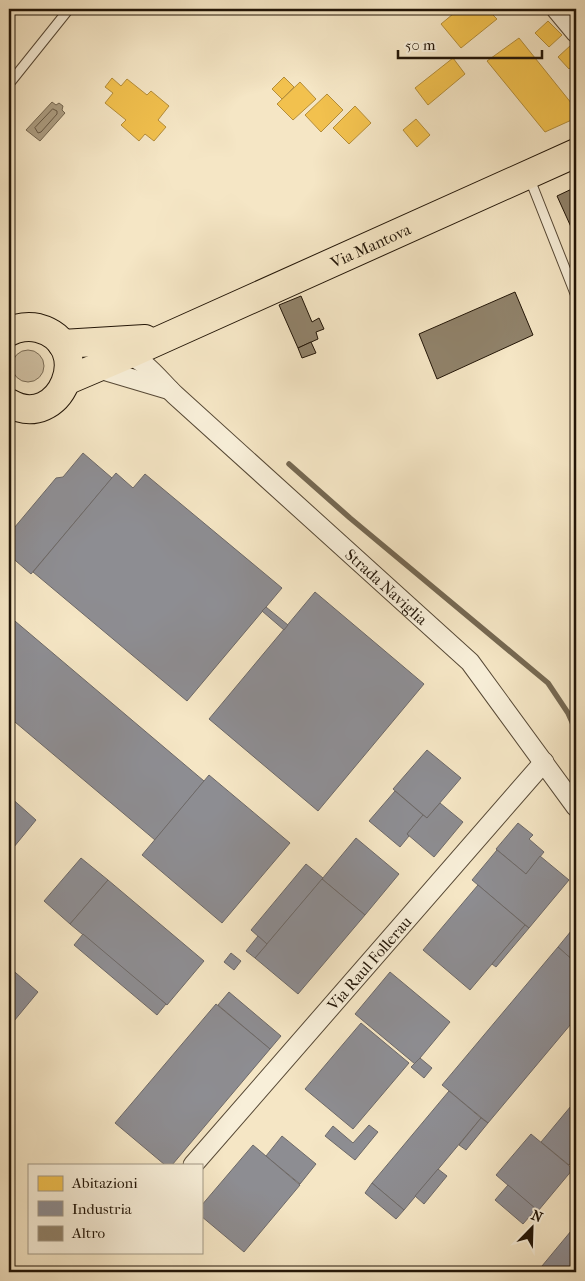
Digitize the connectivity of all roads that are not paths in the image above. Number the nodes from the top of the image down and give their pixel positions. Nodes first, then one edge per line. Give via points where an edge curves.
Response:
1 (69, 9) edge
2 (556, 9) edge
3 (576, 33) edge
4 (9, 84) edge
5 (576, 153) edge
6 (528, 175) junction
7 (576, 296) edge
8 (14, 326) edge
9 (164, 338) junction
10 (65, 344) junction
11 (129, 354) junction
12 (96, 368) junction
13 (68, 380) junction
14 (170, 390) junction
15 (9, 403) edge
16 (544, 762) junction
17 (576, 807) edge
18 (194, 1164) edge

1 - 4 lane
2 - 3 street
5 - 6 main road, Via Mantova
6 - 7 lane
6 - 9 main road, Via Mantova
8 - 10 main road via 45,330
9 - 10 main road, Via Mantova
9 - 11 main road, Via Mantova
10 - 11 street, Strada Naviglia
10 - 13 main road
11 - 12 main road, Via Mantova
11 - 14 street, Strada Naviglia
12 - 13 main road, Via Mantova
12 - 14 street, Strada Naviglia
13 - 15 main road, Via Mantova via 63,390 46,404 23,408
14 - 16 street, Strada Naviglia via 470,662
16 - 17 street, Strada Naviglia
16 - 18 street, Via Raul Follerau

